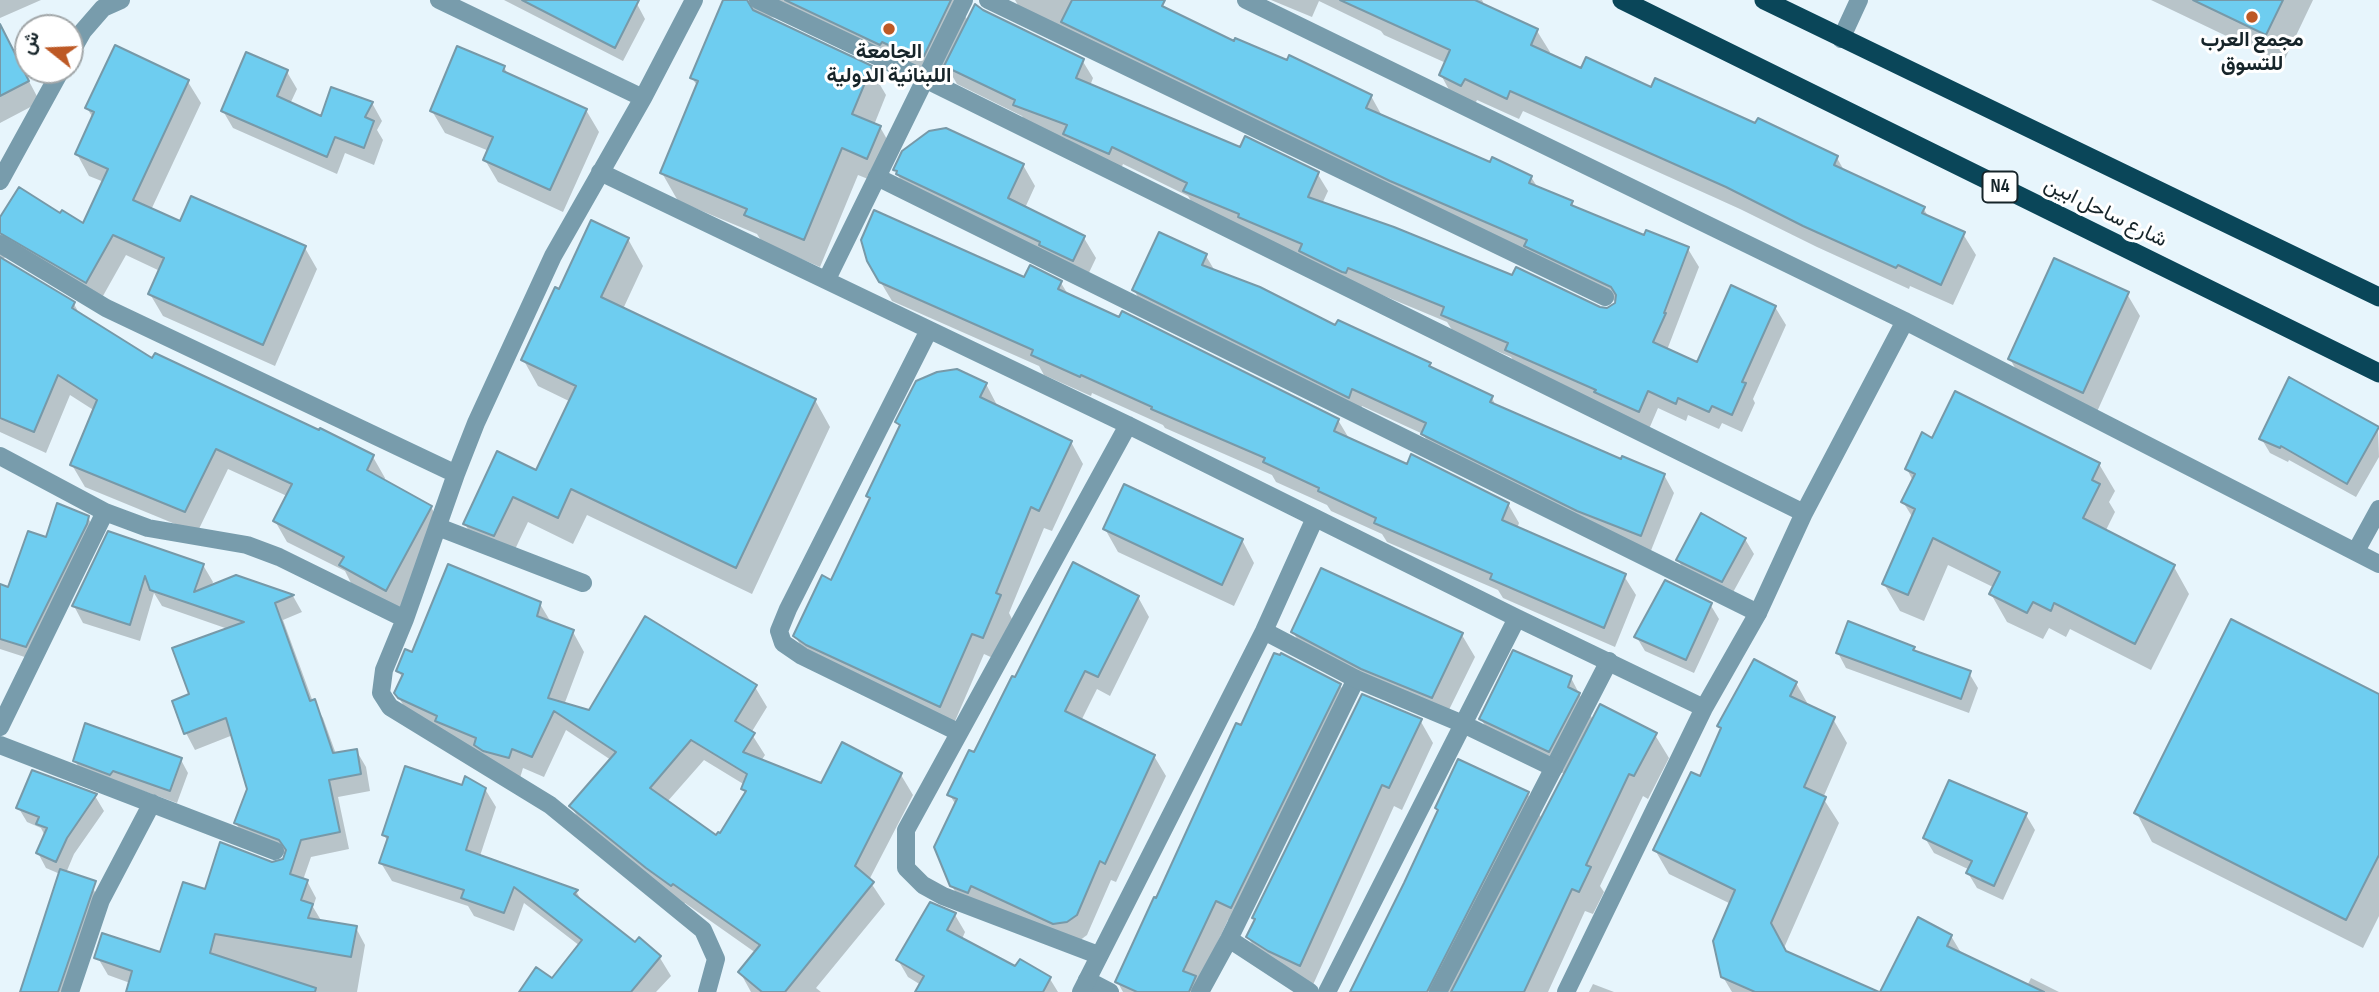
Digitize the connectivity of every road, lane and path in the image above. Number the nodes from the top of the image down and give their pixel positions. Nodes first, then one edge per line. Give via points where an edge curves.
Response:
1 (121, 0) edge
2 (439, 0) edge
3 (694, 0) edge
4 (758, 0) edge
5 (964, 0) edge
6 (988, 0) edge
7 (1247, 0) edge
8 (1622, 0) edge
9 (1764, 0) edge
10 (1859, 0) edge
11 (84, 30) edge
12 (1841, 39) junction
13 (925, 79) junction
14 (53, 84) edge
15 (643, 98) junction
16 (600, 172) junction
17 (877, 177) junction
18 (0, 181) edge
19 (0, 244) edge
20 (827, 279) junction
21 (1605, 297) dead end
22 (2379, 297) edge
23 (1905, 321) junction
24 (929, 330) junction
25 (2379, 373) edge
26 (1128, 425) junction
27 (0, 456) edge
28 (456, 474) junction
29 (2379, 509) edge
30 (105, 512) junction
31 (1804, 513) junction
32 (1315, 518) junction
33 (438, 527) junction
34 (2356, 551) junction
35 (2379, 564) edge
36 (583, 583) dead end
37 (1758, 613) junction
38 (1517, 618) junction
39 (405, 619) junction
40 (1264, 631) junction
41 (1609, 661) junction
42 (1356, 679) junction
43 (6, 698) edge
44 (1704, 708) junction
45 (1463, 724) junction
46 (0, 727) edge
47 (958, 732) junction
48 (0, 745) edge
49 (1554, 768) junction
50 (152, 803) junction
51 (275, 851) dead end
52 (1229, 940) junction
53 (1098, 955) junction
54 (1084, 986) edge
55 (70, 992) edge
56 (707, 992) edge
57 (1110, 992) edge
58 (1200, 992) edge
59 (1310, 992) edge
60 (1327, 992) edge
61 (1438, 992) edge
62 (1566, 992) edge

1 - 11 street via 103,8
2 - 15 street
3 - 15 street
4 - 13 street
5 - 13 street
6 - 21 street
7 - 23 street
8 - 25 highway, شارع ساحل ابين / N4
9 - 12 highway, شارع ساحل ابين
10 - 12 street
12 - 22 highway, شارع ساحل ابين
13 - 17 street
13 - 31 street
14 - 18 street
15 - 16 street
16 - 20 street
16 - 28 street via 553,256
17 - 20 street
17 - 37 street
19 - 28 street via 106,308
20 - 24 street
23 - 31 street
23 - 34 street
24 - 26 street
24 - 47 street via 779,631 783,643 802,656
26 - 32 street
26 - 47 street
27 - 30 street
28 - 33 street
29 - 34 street
30 - 39 street via 148,528 247,545
30 - 43 street
31 - 37 street
32 - 38 street
32 - 40 street
33 - 36 street
33 - 39 street
34 - 35 street
37 - 44 street
38 - 41 street
38 - 45 street
39 - 56 street via 384,670 381,693 390,708 550,804 703,930 716,959
40 - 42 street
40 - 53 street
41 - 44 street
41 - 49 street
42 - 45 street
42 - 52 street
43 - 46 street
44 - 62 street
45 - 49 street
45 - 60 street
47 - 53 street via 906,830 906,868 943,896
48 - 50 street
49 - 61 street
50 - 51 street
50 - 55 street via 102,900
52 - 58 street
52 - 59 street
53 - 54 street
54 - 57 street

